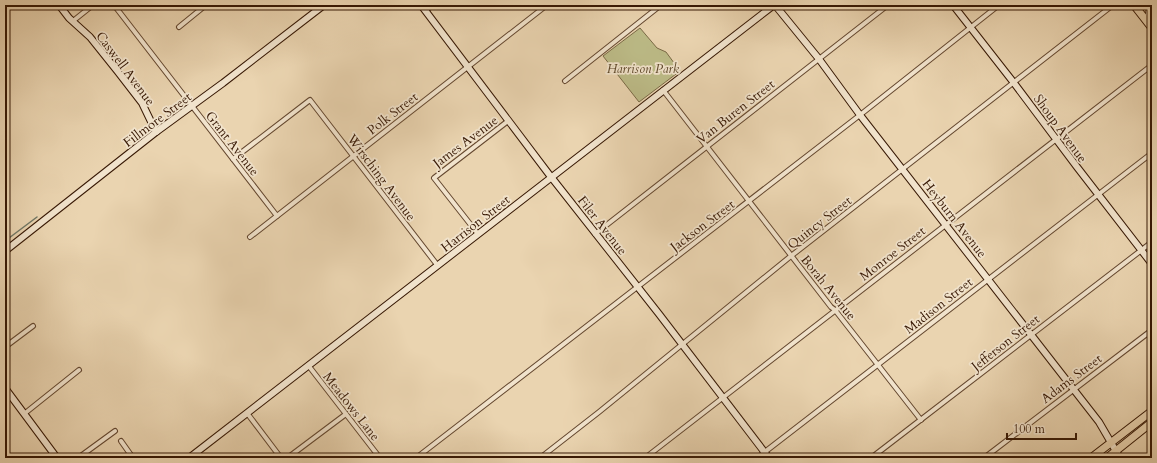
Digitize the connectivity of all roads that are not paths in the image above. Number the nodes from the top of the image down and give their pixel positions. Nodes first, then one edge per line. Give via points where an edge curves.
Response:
1 (59, 5) edge
2 (93, 5) edge
3 (114, 5) edge
4 (206, 5) edge
5 (324, 5) edge
6 (421, 5) edge
7 (433, 5) edge
8 (546, 5) edge
9 (661, 5) edge
10 (774, 5) edge
11 (888, 5) edge
12 (953, 5) edge
13 (999, 5) edge
14 (1112, 5) edge
15 (1134, 5) edge
16 (1149, 5) edge
17 (425, 11) junction
18 (73, 21) junction
19 (1150, 25) edge
20 (179, 27) dead end
21 (970, 28) junction
22 (819, 59) junction
23 (1152, 65) edge
24 (467, 66) junction
25 (565, 81) dead end
26 (1014, 83) junction
27 (662, 90) junction
28 (192, 106) junction
29 (860, 115) junction
30 (508, 121) junction
31 (156, 132) junction
32 (1056, 139) junction
33 (706, 147) junction
34 (1152, 153) edge
35 (354, 155) junction
36 (233, 159) junction
37 (903, 170) junction
38 (552, 177) junction
39 (1098, 195) junction
40 (749, 202) junction
41 (277, 216) junction
42 (946, 224) junction
43 (478, 234) junction
44 (596, 234) junction
45 (250, 237) dead end
46 (1152, 242) edge
47 (1142, 250) junction
48 (5, 251) edge
49 (791, 256) junction
50 (1152, 264) edge
51 (438, 266) junction
52 (988, 278) junction
53 (637, 287) junction
54 (835, 310) junction
55 (32, 326) dead end
56 (1152, 330) edge
57 (1031, 335) junction
58 (681, 345) junction
59 (5, 347) edge
60 (878, 364) junction
61 (308, 365) junction
62 (79, 370) dead end
63 (5, 388) edge
64 (1074, 389) junction
65 (722, 398) junction
66 (1152, 411) edge
67 (247, 413) junction
68 (24, 414) junction
69 (346, 414) junction
70 (921, 420) junction
71 (1152, 422) edge
72 (115, 430) dead end
73 (121, 442) dead end
74 (1113, 446) junction
75 (764, 452) junction
76 (57, 458) edge
77 (78, 458) edge
78 (133, 458) edge
79 (189, 458) edge
80 (281, 458) edge
81 (286, 458) edge
82 (380, 458) edge
83 (416, 458) edge
84 (540, 458) edge
85 (645, 458) edge
86 (757, 458) edge
87 (769, 458) edge
88 (871, 458) edge
89 (984, 458) edge
90 (1091, 458) edge
91 (1106, 458) edge
92 (1120, 458) edge

1 - 18 street, Caswell Avenue
2 - 18 street
3 - 28 street, Grant Avenue
4 - 20 street
5 - 28 street, Fillmore Street
6 - 17 street, Filer Avenue
7 - 17 street
8 - 24 street, Polk Street
9 - 25 street
10 - 22 street, Heyburn Avenue
10 - 27 street, Harrison Street
11 - 22 street, Van Buren Street
12 - 21 street, Shoup Avenue
13 - 21 street, Jackson Street
14 - 26 street, Quincy Street
15 - 19 main road
16 - 19 street
17 - 24 street, Filer Avenue
18 - 31 street, Caswell Avenue via 90,36 137,96
21 - 26 street, Shoup Avenue
21 - 29 street, Jackson Street
22 - 29 street, Heyburn Avenue
22 - 33 street, Van Buren Street
23 - 32 street, Monroe Street
24 - 30 street, Filer Avenue
24 - 35 street, Polk Street
26 - 32 street, Shoup Avenue
26 - 37 street, Quincy Street
27 - 33 street, Borah Avenue
27 - 38 street, Harrison Street
28 - 31 street, Fillmore Street
28 - 36 street, Grant Avenue
29 - 37 street, Heyburn Avenue
29 - 40 street, Jackson Street
30 - 38 street, Filer Avenue
30 - 43 street, James Avenue via 434,178
31 - 48 street, Fillmore Street
32 - 39 street, Shoup Avenue
32 - 42 street, Monroe Street
33 - 40 street, Borah Avenue
33 - 44 street, Van Buren Street
34 - 39 street, Madison Street
35 - 36 street, Wirsching Avenue via 310,100
35 - 41 street, Polk Street
35 - 51 street, Wirsching Avenue
36 - 41 street, Grant Avenue
37 - 42 street, Heyburn Avenue
37 - 49 street, Quincy Street
38 - 43 street, Harrison Street
38 - 44 street, Filer Avenue
39 - 47 street, Shoup Avenue
39 - 52 street, Madison Street
40 - 49 street, Borah Avenue
40 - 53 street, Jackson Street
41 - 45 street, Polk Street
42 - 52 street, Heyburn Avenue
42 - 54 street, Monroe Street
43 - 51 street, Harrison Street
44 - 53 street, Filer Avenue
46 - 47 street, Jefferson Street
47 - 50 street, Shoup Avenue
47 - 57 street, Jefferson Street
49 - 54 street, Borah Avenue
49 - 58 street, Quincy Street
51 - 61 street, Harrison Street
52 - 57 street, Heyburn Avenue
52 - 60 street, Madison Street
53 - 58 street, Filer Avenue
53 - 83 street, Jackson Street
54 - 60 street, Borah Avenue
54 - 65 street, Monroe Street
55 - 59 street
56 - 64 street, Adams Street
57 - 64 street, Heyburn Avenue
57 - 70 street, Jefferson Street
58 - 65 street, Filer Avenue
58 - 84 street, Quincy Street
60 - 70 street, Borah Avenue
60 - 75 street, Madison Street
61 - 67 street, Harrison Street
61 - 69 street, Meadows Lane
62 - 68 street
63 - 68 street
64 - 74 street, Heyburn Avenue
64 - 89 street, Adams Street
65 - 75 street, Filer Avenue
65 - 85 street, Monroe Street
66 - 74 main road
67 - 79 street, Harrison Street
67 - 80 street
68 - 76 street
69 - 81 street
69 - 82 street, Meadows Lane
70 - 88 street, Jefferson Street
71 - 74 main road
72 - 77 street
73 - 78 street
74 - 90 main road
74 - 91 main road
74 - 92 street, Heyburn Avenue
75 - 86 street, Madison Street
75 - 87 street, Filer Avenue

